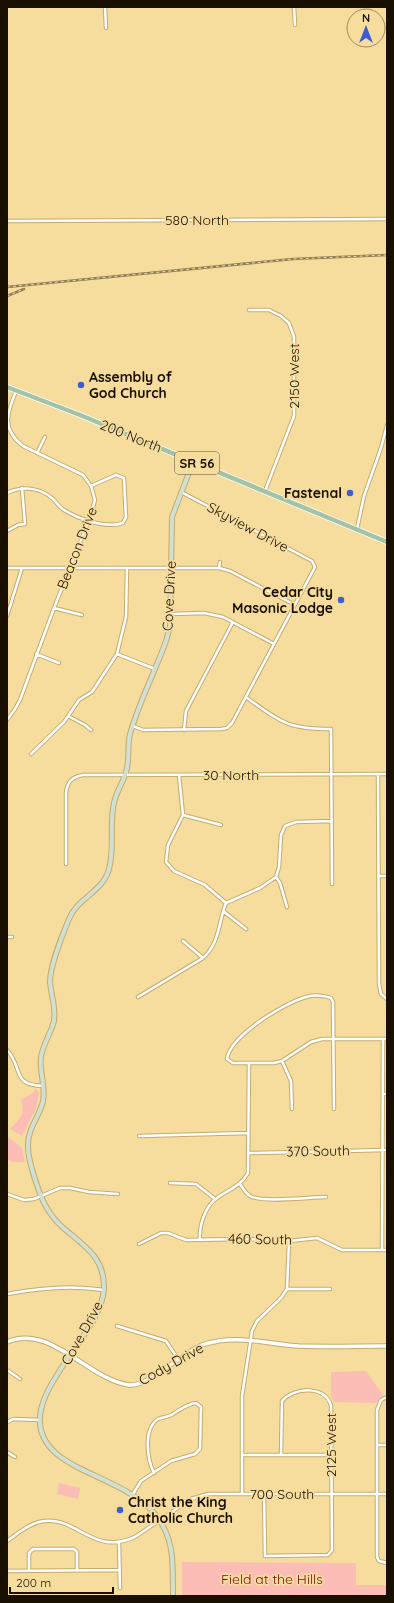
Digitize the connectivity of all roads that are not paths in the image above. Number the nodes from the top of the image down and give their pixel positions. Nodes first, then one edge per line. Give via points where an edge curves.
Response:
1 (105, 7) edge
2 (294, 7) edge
3 (294, 25) dead end
4 (106, 28) dead end
5 (387, 219) edge
6 (7, 222) edge
7 (249, 310) dead end
8 (7, 387) edge
9 (16, 390) junction
10 (7, 416) edge
11 (387, 425) edge
12 (44, 437) dead end
13 (37, 452) junction
14 (193, 462) junction
15 (92, 486) junction
16 (22, 488) junction
17 (265, 491) junction
18 (181, 492) junction
19 (7, 493) edge
20 (89, 520) junction
21 (357, 529) junction
22 (7, 531) edge
23 (387, 542) edge
24 (220, 562) dead end
25 (7, 568) edge
26 (22, 568) junction
27 (70, 568) junction
28 (127, 568) junction
29 (171, 568) junction
30 (219, 568) junction
31 (295, 604) junction
32 (54, 608) junction
33 (171, 614) junction
34 (82, 615) dead end
35 (7, 616) edge
36 (233, 622) junction
37 (274, 644) junction
38 (36, 654) junction
39 (117, 654) junction
40 (59, 663) dead end
41 (155, 669) junction
42 (246, 698) junction
43 (68, 716) junction
44 (7, 720) edge
45 (133, 726) junction
46 (91, 730) dead end
47 (184, 730) junction
48 (30, 754) dead end
49 (332, 774) junction
50 (378, 774) junction
51 (387, 774) edge
52 (125, 775) junction
53 (179, 775) junction
54 (183, 815) junction
55 (332, 821) junction
56 (220, 825) dead end
57 (66, 864) dead end
58 (378, 876) junction
59 (387, 876) edge
60 (276, 877) junction
61 (332, 884) dead end
62 (226, 903) junction
63 (287, 907) dead end
64 (223, 911) junction
65 (246, 929) dead end
66 (7, 937) edge
67 (12, 937) dead end
68 (182, 941) dead end
69 (202, 958) junction
70 (138, 998) dead end
71 (387, 999) edge
72 (334, 1038) junction
73 (383, 1039) junction
74 (387, 1039) edge
75 (7, 1050) edge
76 (282, 1060) junction
77 (249, 1063) junction
78 (44, 1086) junction
79 (383, 1094) junction
80 (387, 1094) edge
81 (292, 1109) dead end
82 (334, 1109) dead end
83 (248, 1133) junction
84 (138, 1136) dead end
85 (385, 1150) edge
86 (249, 1153) junction
87 (170, 1183) dead end
88 (240, 1184) junction
89 (7, 1194) edge
90 (118, 1194) dead end
91 (42, 1196) junction
92 (326, 1197) dead end
93 (215, 1199) junction
94 (385, 1203) edge
95 (200, 1239) junction
96 (289, 1241) junction
97 (139, 1244) dead end
98 (382, 1250) junction
99 (387, 1250) edge
100 (287, 1289) junction
101 (330, 1289) dead end
102 (104, 1290) junction
103 (7, 1294) edge
104 (117, 1326) dead end
105 (250, 1339) junction
106 (7, 1342) edge
107 (387, 1346) edge
108 (70, 1356) junction
109 (178, 1359) junction
110 (7, 1370) edge
111 (20, 1379) dead end
112 (387, 1397) edge
113 (39, 1420) junction
114 (7, 1422) edge
115 (377, 1444) junction
116 (387, 1444) edge
117 (7, 1452) edge
118 (242, 1455) junction
119 (281, 1455) junction
120 (330, 1455) junction
121 (15, 1457) dead end
122 (154, 1473) junction
123 (133, 1494) junction
124 (242, 1494) junction
125 (264, 1494) junction
126 (332, 1494) junction
127 (377, 1494) junction
128 (387, 1494) edge
129 (160, 1520) junction
130 (7, 1541) edge
131 (119, 1543) junction
132 (387, 1563) edge
133 (77, 1570) junction
134 (120, 1570) junction
135 (7, 1571) edge
136 (29, 1571) junction
137 (120, 1588) dead end
138 (173, 1596) edge

1 - 4 street
2 - 3 street
5 - 6 street, 580 North
7 - 17 street, 2150 West via 268,310 281,316 289,323 294,337 294,416
8 - 9 main road, 200 North / SR 56
9 - 10 street, Beacon Drive
9 - 14 main road, 200 North / SR 56
10 - 13 street, Beacon Drive via 8,426 15,440
11 - 21 street via 364,496
12 - 13 street
13 - 15 street, Beacon Drive via 77,471
14 - 17 main road, 200 North / SR 56
14 - 18 main road, Cove Drive
15 - 20 street, Beacon Drive via 95,500
15 - 20 street via 121,475 124,478 126,518 118,524 102,524
16 - 19 street
16 - 20 street via 40,490 64,510
16 - 22 street via 25,524
17 - 21 main road, 200 North / SR 56
18 - 29 main road, Cove Drive via 172,517
18 - 31 street, Skyview Drive via 314,564 315,567
20 - 27 street, Beacon Drive
21 - 23 main road, 200 North / SR 56
24 - 30 street
25 - 26 street
26 - 27 street
26 - 35 street
27 - 28 street
27 - 32 street, Beacon Drive
28 - 29 street
28 - 39 street via 126,617
29 - 30 street
29 - 33 main road, Cove Drive
30 - 31 street
31 - 37 street
32 - 34 street
32 - 38 street, Beacon Drive
33 - 36 street via 209,614
33 - 41 main road, Cove Drive via 166,641
36 - 37 street
36 - 47 street via 186,711
37 - 42 street
38 - 40 street
38 - 44 street, Beacon Drive via 20,700
39 - 41 street
39 - 43 street via 96,687 79,700
41 - 45 main road, Cove Drive
42 - 47 street via 227,728
42 - 49 street via 290,726 331,729
43 - 46 street
43 - 48 street
45 - 47 street via 142,730
45 - 52 main road, Cove Drive via 129,736
49 - 50 street, 30 North
49 - 53 street, 30 North
49 - 55 street
50 - 51 street, 30 North
50 - 58 street
52 - 53 street, 30 North
52 - 57 street, 30 North via 75,777 70,780 66,792
52 - 78 main road, Cove Drive via 114,803 110,868 100,887 70,915 52,967 50,983 54,1015 42,1055
53 - 54 street
54 - 56 street
54 - 62 street via 168,845 166,862 174,871 205,885
55 - 60 street via 296,822 285,826 281,835
55 - 61 street
58 - 59 street
58 - 71 street via 379,984 381,994
60 - 62 street via 260,888
60 - 63 street
62 - 64 street
64 - 65 street
64 - 69 street via 214,945
66 - 67 street
68 - 69 street
69 - 70 street
72 - 73 street
72 - 76 street via 312,1042
72 - 77 street via 334,1002 331,998 308,997 296,1000 250,1027 228,1052 227,1059 233,1063
72 - 82 street
73 - 74 street
73 - 79 street
75 - 78 street via 23,1082
76 - 77 street via 274,1063
76 - 81 street via 291,1081
77 - 83 street
78 - 91 main road, Cove Drive via 42,1105 30,1128 28,1141 30,1159
79 - 80 street
79 - 85 street
83 - 84 street
83 - 86 street
85 - 86 street, 370 South
85 - 94 street
86 - 88 street via 248,1173
87 - 93 street via 196,1184
88 - 92 street via 245,1192 254,1198
88 - 93 street
89 - 91 street via 24,1200
90 - 91 street via 60,1188
91 - 102 main road, Cove Drive via 48,1210 95,1257 103,1276
93 - 95 street via 200,1224
94 - 98 street
95 - 96 street, 460 South via 245,1238
95 - 97 street, 460 South via 186,1240 173,1234 162,1233
96 - 98 street, 460 South via 317,1238 342,1250
96 - 100 street
98 - 99 street, 460 South
100 - 101 street
100 - 105 street via 257,1321
102 - 103 street via 81,1287 24,1290
102 - 108 main road, Cove Drive via 98,1310
104 - 109 street via 166,1341
105 - 107 street, Cody Drive via 298,1346
105 - 109 street, Cody Drive via 229,1338 204,1344
105 - 118 street via 242,1396
106 - 108 street, Cody Drive via 30,1337
108 - 109 street, Cody Drive via 114,1381 130,1385 144,1382
108 - 113 main road, Cove Drive via 45,1397
110 - 111 street
112 - 115 street via 381,1400 377,1410
113 - 114 street via 14,1419
113 - 123 main road via 42,1435 51,1449 62,1459
115 - 116 street
115 - 127 street
117 - 121 street
118 - 119 street
118 - 124 street
119 - 120 street
119 - 120 street, 2125 West via 282,1401 294,1392 316,1391 327,1396 331,1406
120 - 126 street, 2125 West
122 - 122 street via 171,1461 195,1454 200,1449 201,1407 196,1403 190,1403 170,1416 158,1420 151,1428 149,1463
122 - 123 street via 141,1481
123 - 129 main road via 152,1509
124 - 125 street, 700 South
124 - 129 street, 700 South via 198,1496
125 - 126 street, 700 South
125 - 126 street, 2125 West via 265,1556 328,1556 332,1550
126 - 127 street, 700 South
127 - 128 street, 700 South
127 - 132 street via 377,1557 379,1561
129 - 131 street, 700 South via 135,1537
129 - 138 main road via 168,1534 172,1556
130 - 131 street via 39,1522 53,1521 68,1525 100,1541
131 - 134 street
133 - 134 street
133 - 136 street
133 - 136 street via 77,1552 74,1549 33,1549 29,1553
134 - 137 street
135 - 136 street

